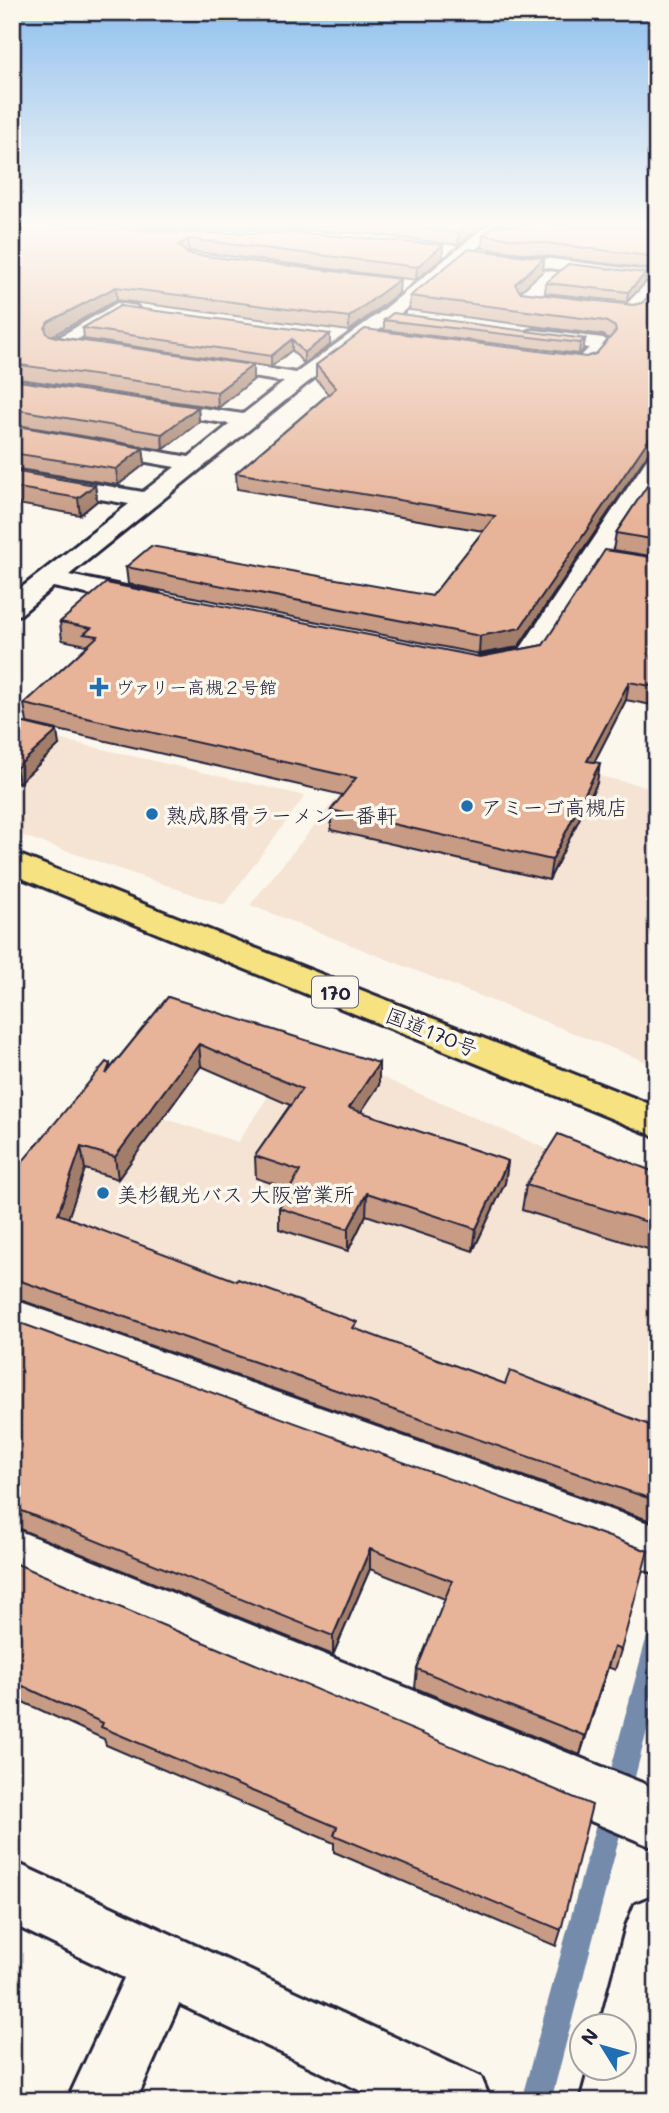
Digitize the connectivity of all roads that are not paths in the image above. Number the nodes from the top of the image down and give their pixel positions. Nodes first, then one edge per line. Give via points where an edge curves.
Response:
1 (89, 325) edge
2 (374, 325) edge
3 (522, 333) edge
4 (327, 336) edge
5 (356, 337) junction
6 (385, 338) edge
7 (85, 347) edge
8 (531, 357) edge
9 (179, 361) edge
10 (300, 379) junction
11 (131, 404) edge
12 (250, 422) junction
13 (12, 432) edge
14 (657, 461) edge
15 (193, 464) junction
16 (12, 477) edge
17 (148, 499) junction
18 (645, 499) edge
19 (49, 579) junction
20 (170, 603) edge
21 (12, 608) edge
22 (466, 663) edge
23 (12, 862) edge
24 (657, 1123) edge
25 (12, 1318) edge
26 (657, 1550) edge
27 (12, 1552) edge
28 (657, 1819) edge
29 (12, 1892) edge
30 (657, 1926) edge
31 (164, 1963) junction
32 (636, 2011) edge
33 (619, 2082) edge
34 (101, 2101) edge
35 (457, 2101) edge
36 (614, 2101) edge

1 - 7 street via 58,343
2 - 5 street
3 - 8 street via 603,344 585,363
4 - 5 street
5 - 6 street
5 - 10 street
9 - 10 street
10 - 12 street
11 - 12 street
12 - 15 street
13 - 15 street
14 - 18 street
15 - 17 street
16 - 17 street
17 - 19 street
18 - 22 street via 607,559 529,656 479,666
19 - 20 street
19 - 21 street
23 - 24 highway, 国道170号 / 170
25 - 26 street
27 - 28 street
29 - 31 street
30 - 32 street
31 - 34 street
31 - 35 street
33 - 36 street

